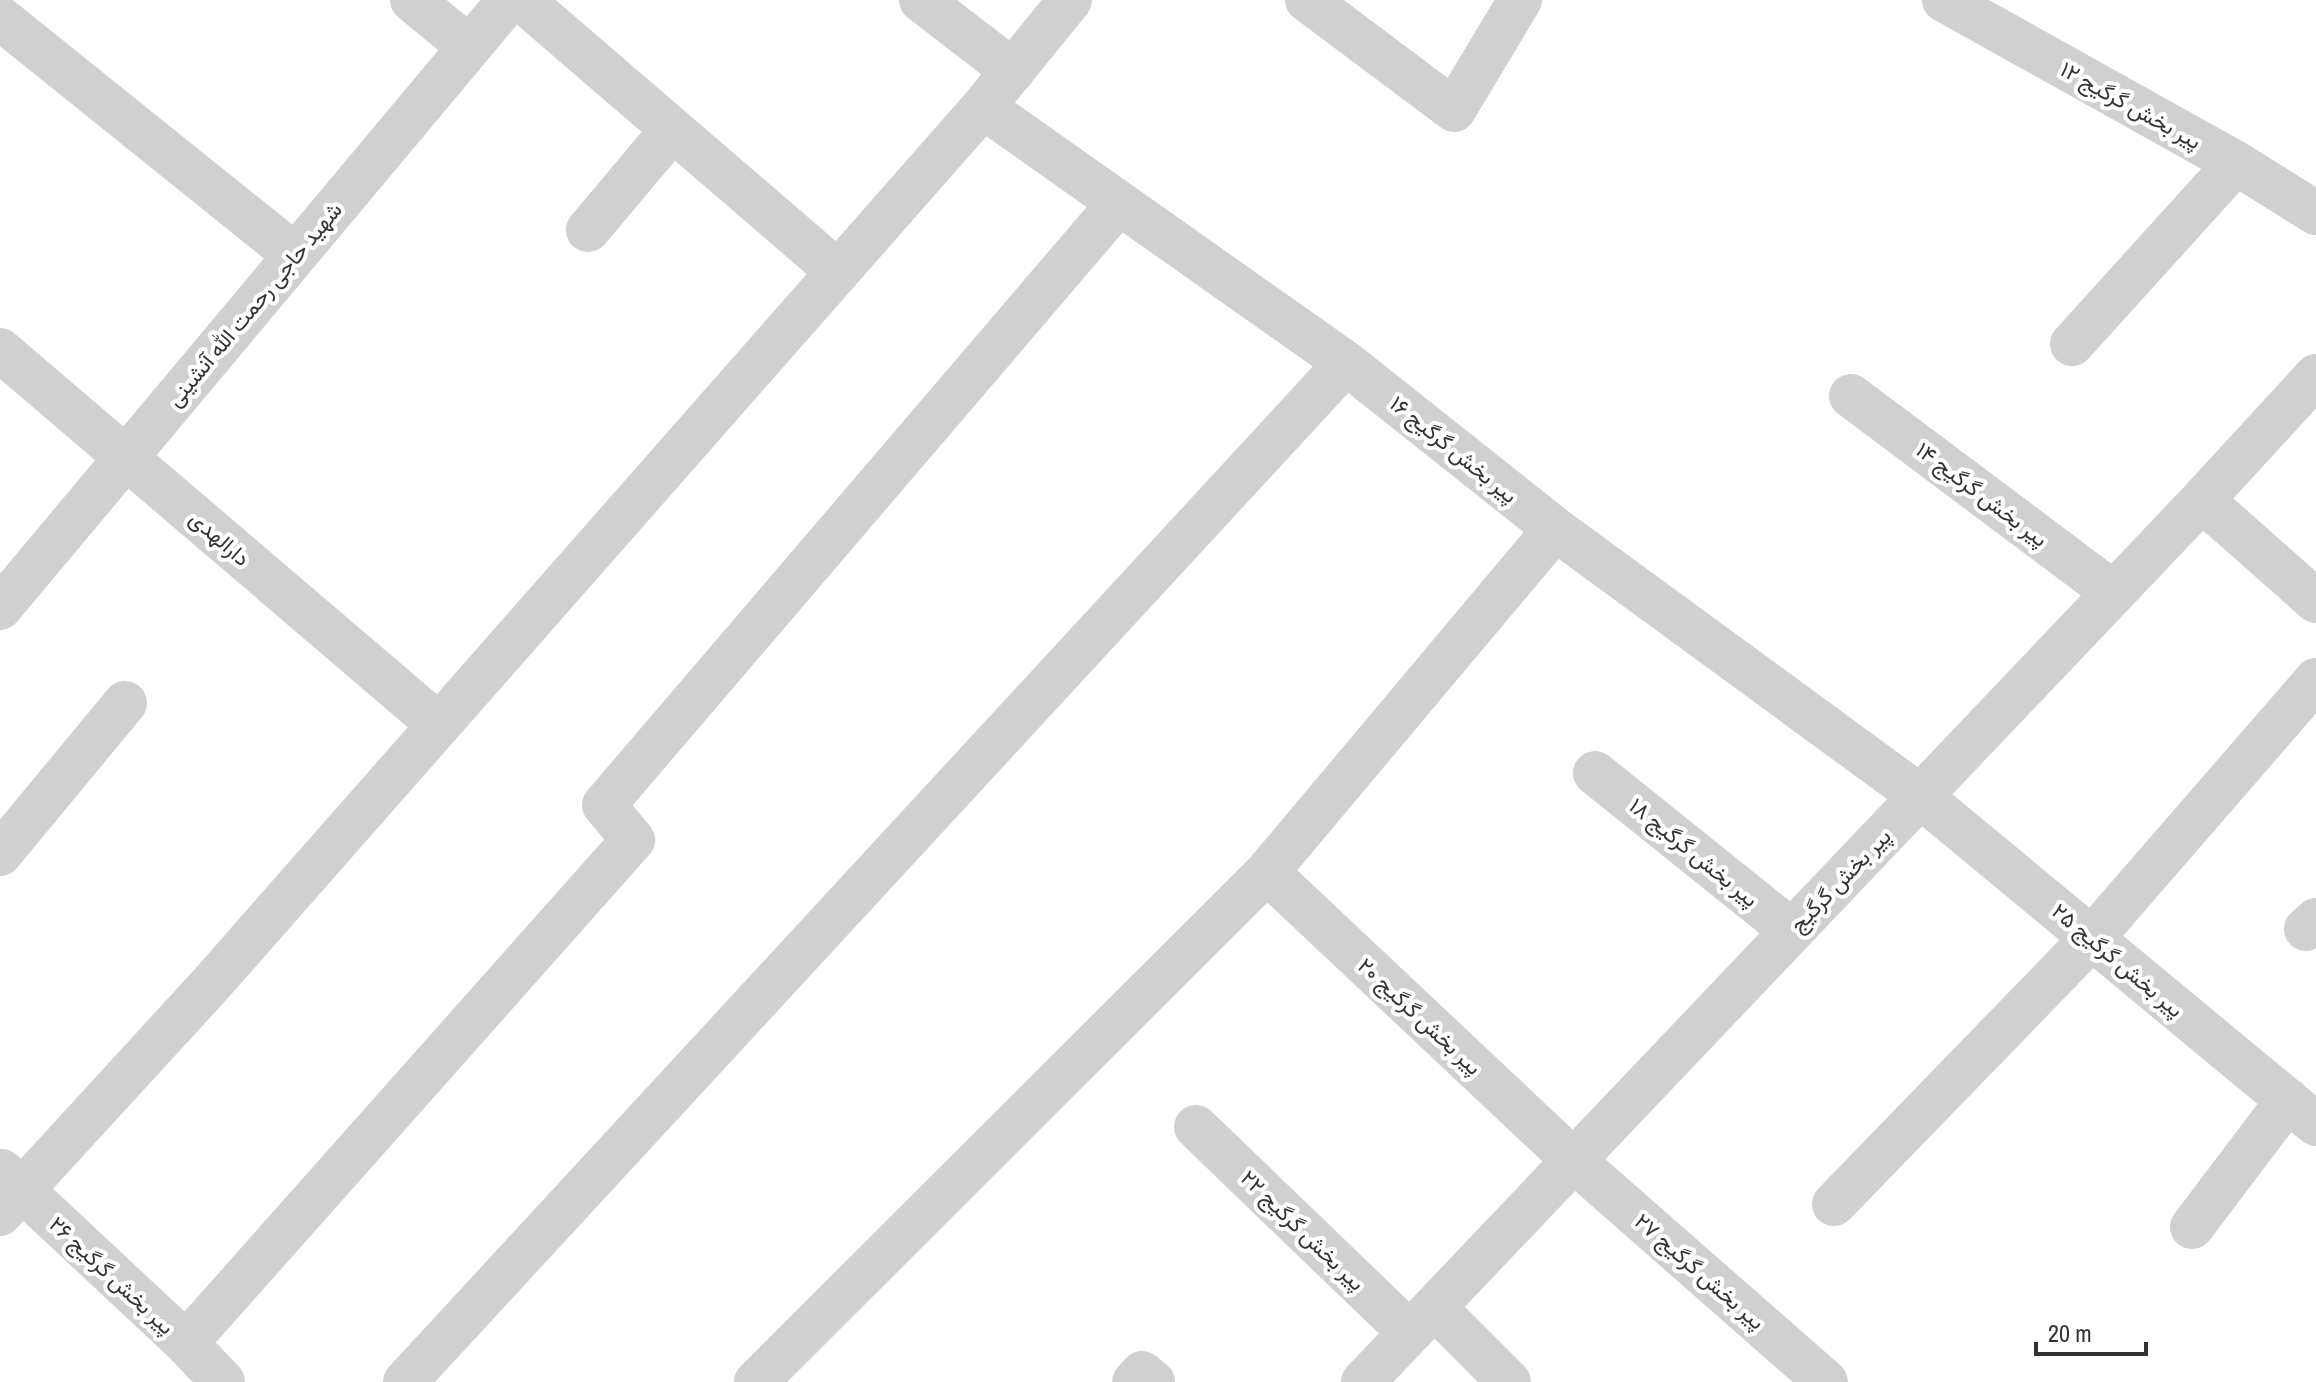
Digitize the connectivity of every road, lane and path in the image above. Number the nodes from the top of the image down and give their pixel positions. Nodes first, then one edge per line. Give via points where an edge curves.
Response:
1 (412, 0) edge
2 (509, 0) edge
3 (522, 0) edge
4 (921, 0) edge
5 (1070, 0) edge
6 (1307, 0) edge
7 (1520, 0) edge
8 (1944, 0) edge
9 (0, 18) edge
10 (469, 47) junction
11 (1013, 71) junction
12 (983, 107) junction
13 (672, 130) junction
14 (2236, 163) junction
15 (1119, 203) junction
16 (2316, 213) edge
17 (588, 230) dead end
18 (295, 255) junction
19 (838, 272) junction
20 (2072, 344) dead end
21 (0, 350) edge
22 (1346, 363) junction
23 (2316, 376) edge
24 (1851, 396) dead end
25 (126, 457) junction
26 (2202, 500) junction
27 (1555, 529) junction
28 (2114, 593) junction
29 (2316, 601) edge
30 (0, 608) edge
31 (2316, 680) edge
32 (125, 703) dead end
33 (439, 725) junction
34 (1595, 773) dead end
35 (1920, 796) junction
36 (0, 854) edge
37 (1267, 872) junction
38 (1792, 931) junction
39 (2092, 938) junction
40 (2302, 1112) edge
41 (1196, 1127) dead end
42 (1573, 1160) junction
43 (7, 1191) edge
44 (1834, 1204) dead end
45 (2192, 1227) dead end
46 (1422, 1320) junction
47 (206, 1370) edge
48 (405, 1382) edge
49 (756, 1382) edge
50 (1363, 1382) edge
51 (1509, 1382) edge
52 (1826, 1382) edge

1 - 10 street
2 - 10 street, شهید حاجی رحمت الله آنشینی
3 - 13 street
4 - 11 street
5 - 11 street
6 - 7 street via 1454,110
8 - 14 street, پیر بخش گرگیج ۱۲
9 - 18 street
10 - 18 street, شهید حاجی رحمت الله آنشینی
11 - 12 street
12 - 15 street, پیر بخش گرگیج ۱۶
12 - 19 street
13 - 17 street
13 - 19 street
14 - 16 street, پیر بخش گرگیج ۱۲
14 - 20 street
15 - 22 street, پیر بخش گرگیج ۱۶
15 - 47 street via 604,805 633,840
18 - 25 street, شهید حاجی رحمت الله آنشینی
19 - 33 street
21 - 25 street, دارالهدی
22 - 27 street, پیر بخش گرگیج ۱۶
22 - 48 street
23 - 26 street, پیر بخش گرگیج
24 - 28 street, پیر بخش گرگیج ۱۴
25 - 30 street, شهید حاجی رحمت الله آنشینی
25 - 33 street, دارالهدی
26 - 28 street, پیر بخش گرگیج
26 - 29 street
27 - 35 street, پیر بخش گرگیج ۱۶
27 - 37 street
28 - 35 street, پیر بخش گرگیج
31 - 39 street
32 - 36 street
33 - 43 street via 211,984
34 - 38 street, پیر بخش گرگیج ۱۸
35 - 38 street, پیر بخش گرگیج
35 - 39 street, پیر بخش گرگیج ۲۵
37 - 42 street, پیر بخش گرگیج ۲۰
37 - 49 street
38 - 42 street, پیر بخش گرگیج
39 - 40 street, پیر بخش گرگیج ۲۵
39 - 44 street
40 - 45 street
41 - 46 street, پیر بخش گرگیج ۲۲
42 - 46 street, پیر بخش گرگیج
42 - 52 street, پیر بخش گرگیج ۲۷
43 - 47 street, پیر بخش گرگیج ۲۶
46 - 50 street, پیر بخش گرگیج
46 - 51 street, پیر بخش گرگیج ۲۲

